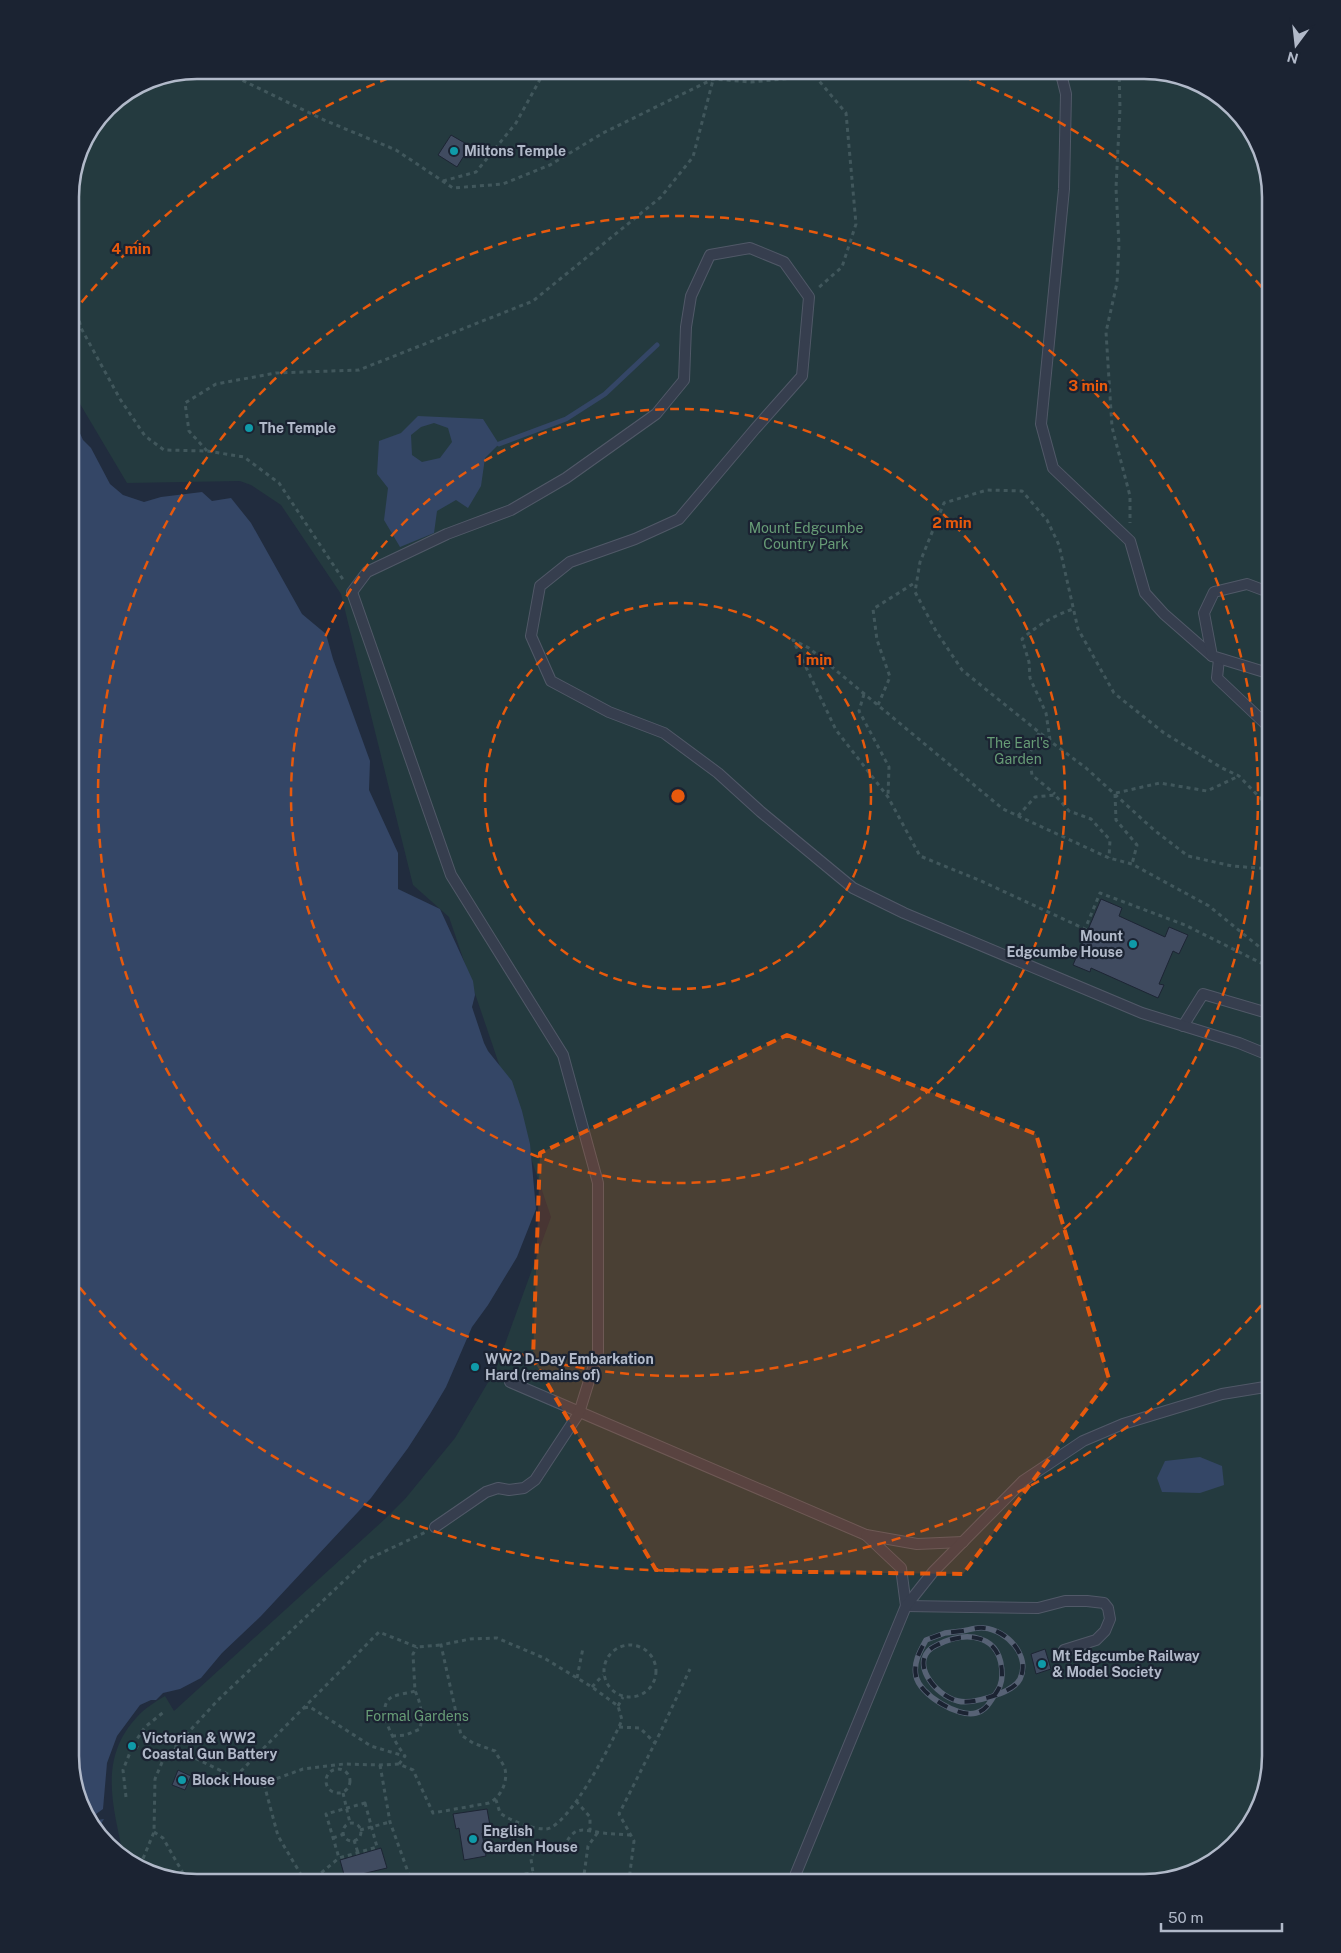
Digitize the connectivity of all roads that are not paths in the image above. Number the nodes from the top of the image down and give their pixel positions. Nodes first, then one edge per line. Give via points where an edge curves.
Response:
1 (1062, 79) edge
2 (1262, 590) edge
3 (1215, 657) junction
4 (1262, 671) edge
5 (1262, 720) edge
6 (1262, 1011) edge
7 (1183, 1026) junction
8 (1262, 1052) edge
9 (510, 1382) dead end
10 (1262, 1387) edge
11 (580, 1413) junction
12 (435, 1527) road end
13 (866, 1534) junction
14 (963, 1542) junction
15 (906, 1606) junction
16 (1064, 1650) dead end
17 (796, 1874) edge

1 - 3 lane via 1066,94 1064,189 1042,424 1053,468 1130,541 1145,593 1164,614
2 - 3 lane via 1247,584 1214,592 1204,613
3 - 4 lane
3 - 5 lane via 1217,678
6 - 7 lane via 1203,994
7 - 8 lane
7 - 11 lane via 1056,978 853,888 718,773 664,733 609,712 551,681 531,636 540,586 570,562 636,539 679,519 802,376 809,297 784,262 750,248 710,255 691,296 684,380 656,414 550,488 511,510 446,534 367,572 352,592 451,876 563,1054 598,1183 598,1352
9 - 11 lane
10 - 14 lane via 1222,1394 1123,1424 1083,1441 1023,1481
11 - 12 lane via 535,1480 524,1488 498,1488 486,1492
11 - 13 lane
13 - 14 lane via 917,1544
13 - 15 lane via 901,1568
14 - 15 lane
15 - 16 lane via 1038,1608 1065,1602 1104,1603 1110,1619 1105,1631 1096,1640
15 - 17 lane

